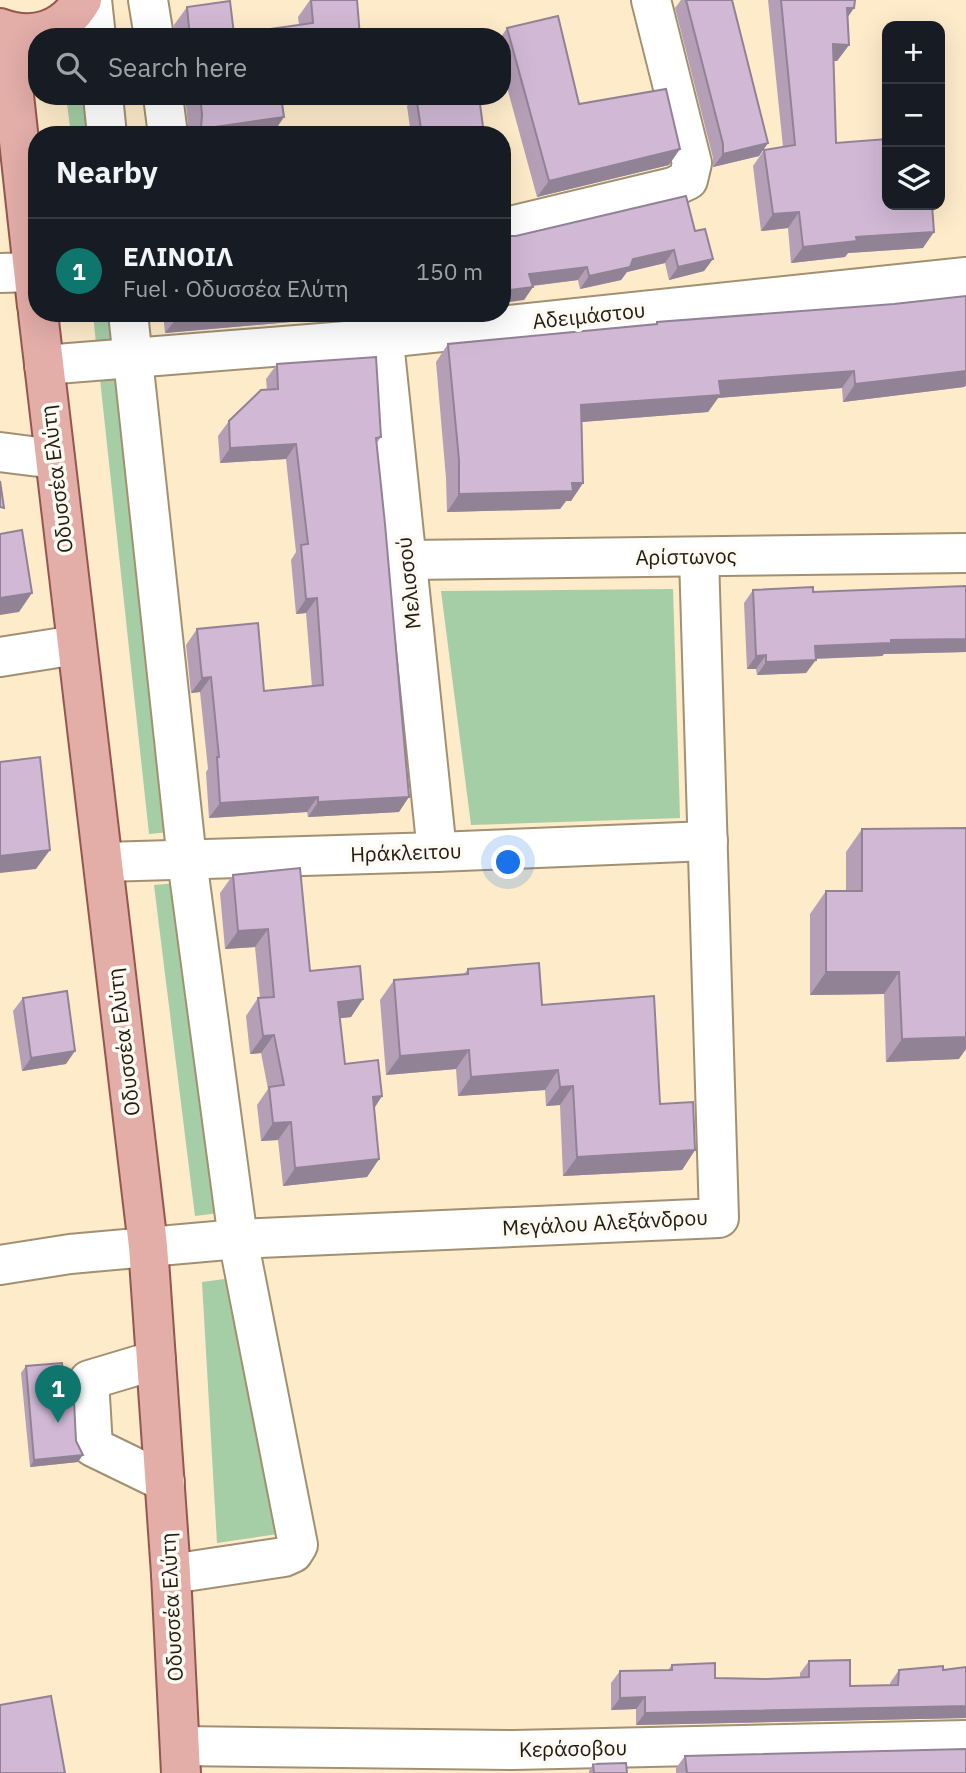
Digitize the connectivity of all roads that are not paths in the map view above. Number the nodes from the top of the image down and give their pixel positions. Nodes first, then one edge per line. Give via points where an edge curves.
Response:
1 (82, 0) edge
2 (92, 0) edge
3 (148, 0) edge
4 (651, 0) edge
5 (54, 28) edge
6 (95, 28) edge
7 (153, 28) edge
8 (3, 29) edge
9 (28, 34) edge
10 (104, 105) edge
11 (164, 105) edge
12 (106, 126) edge
13 (168, 126) edge
14 (511, 226) edge
15 (966, 277) edge
16 (23, 284) edge
17 (511, 314) edge
18 (39, 322) edge
19 (129, 322) edge
20 (419, 322) edge
21 (383, 325) edge
22 (134, 358) junction
23 (44, 365) junction
24 (0, 452) edge
25 (55, 459) junction
26 (966, 553) edge
27 (699, 557) junction
28 (407, 559) junction
29 (76, 645) junction
30 (0, 657) edge
31 (708, 841) junction
32 (437, 852) junction
33 (187, 860) junction
34 (104, 862) junction
35 (237, 1239) junction
36 (148, 1246) junction
37 (0, 1265) edge
38 (156, 1360) junction
39 (165, 1482) junction
40 (171, 1574) junction
41 (966, 1740) edge
42 (180, 1759) edge
43 (515, 1762) edge

1 - 2 main road
1 - 5 main road via 74,13
2 - 6 street
3 - 7 street
4 - 14 street via 692,163 688,180
8 - 9 main road
8 - 16 main road
10 - 12 street
11 - 13 street
15 - 17 street, Αδειμάστου
18 - 23 main road, Οδυσσέα Ελύτη
19 - 22 street
20 - 21 street, Αδειμάστου
21 - 22 street, Αδειμάστου
21 - 28 street, Μελισσού
22 - 23 street, Αδειμάστου
22 - 33 street
23 - 25 main road, Οδυσσέα Ελύτη
24 - 25 street
25 - 29 main road, Οδυσσέα Ελύτη
26 - 27 street, Αρίστωνος
27 - 28 street, Αρίστωνος
27 - 31 street, Μεγάλου Αλεξάνδρου
28 - 32 street, Μελισσού
29 - 30 street
29 - 34 main road, Οδυσσέα Ελύτη
31 - 32 street, Ηράκλειτου
31 - 35 street, Μεγάλου Αλεξάνδρου via 719,1218
32 - 33 street, Ηράκλειτου
33 - 34 street, Ηράκλειτου
33 - 35 street
34 - 36 main road, Οδυσσέα Ελύτη
35 - 36 street, Μεγάλου Αλεξάνδρου
35 - 40 street via 298,1545 284,1557
36 - 37 street, Μεγάλου Αλεξάνδρου
36 - 38 main road, Οδυσσέα Ελύτη
38 - 39 main road, Οδυσσέα Ελύτη
38 - 39 street via 89,1380 93,1447
39 - 40 main road, Οδυσσέα Ελύτη
40 - 42 main road, Οδυσσέα Ελύτη
41 - 43 street, Κεράσοβου
42 - 43 street, Κεράσοβου

